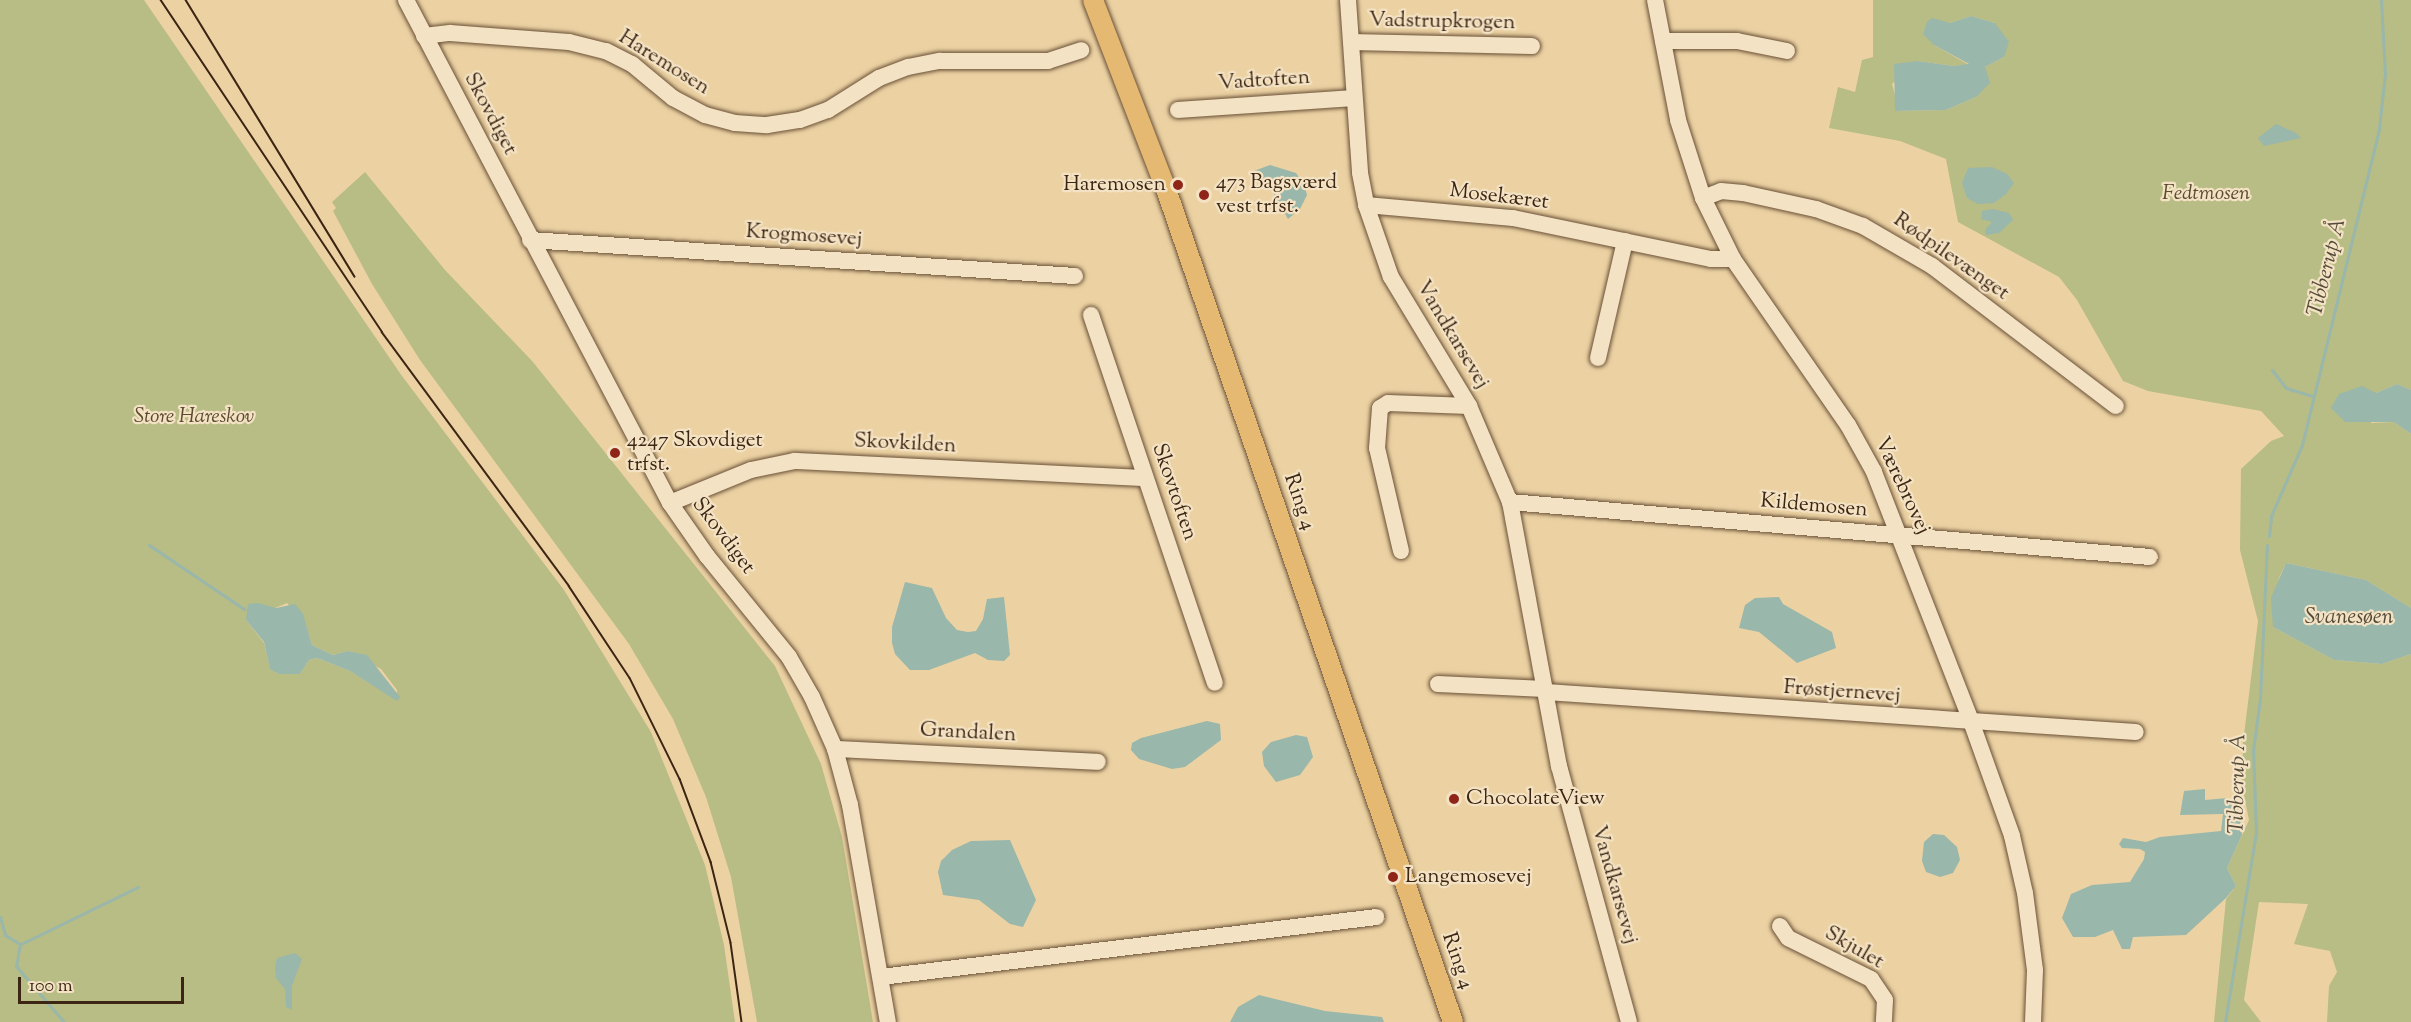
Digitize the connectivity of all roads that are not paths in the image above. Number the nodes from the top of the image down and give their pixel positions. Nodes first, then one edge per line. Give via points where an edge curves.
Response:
1 (406, 0) edge
2 (1093, 0) edge
3 (1348, 0) edge
4 (1655, 0) edge
5 (424, 36) junction
6 (1663, 41) junction
7 (1351, 42) junction
8 (1532, 46) dead end
9 (1081, 50) dead end
10 (1787, 51) dead end
11 (1354, 98) junction
12 (1178, 110) dead end
13 (1703, 198) junction
14 (1366, 205) junction
15 (530, 240) junction
16 (1625, 241) junction
17 (1733, 259) junction
18 (1075, 276) dead end
19 (1091, 315) dead end
20 (1598, 357) dead end
21 (1469, 406) junction
22 (2116, 406) dead end
23 (1146, 478) junction
24 (1510, 502) junction
25 (670, 503) junction
26 (1902, 536) junction
27 (1401, 551) dead end
28 (2151, 557) dead end
29 (1215, 683) dead end
30 (1438, 684) dead end
31 (1546, 691) junction
32 (1972, 724) junction
33 (2136, 732) dead end
34 (835, 749) junction
35 (1098, 762) dead end
36 (1376, 917) dead end
37 (1780, 926) dead end
38 (881, 976) junction
39 (888, 1022) edge
40 (1453, 1022) edge
41 (1629, 1022) edge
42 (1884, 1022) edge
43 (2033, 1022) edge

1 - 5 street, Skovdiget
2 - 40 main road, Ring 4 via 1169,200
3 - 7 street, Vandkarsevej
4 - 6 street, Værebrovej
5 - 9 street, Haremosen via 450,33 569,42 606,51 632,64 673,98 705,115 735,123 767,125 800,120 828,110 879,78 908,67 940,61 1048,60
5 - 15 street, Skovdiget
6 - 10 street via 1728,40
6 - 13 street, Værebrovej via 1678,120
7 - 8 street, Vadstrupkrogen
7 - 11 street, Vandkarsevej
11 - 12 street, Vadtoften
11 - 14 street, Vandkarsevej
13 - 17 street, Værebrovej
13 - 22 street, Rødpilevænget via 1721,191 1743,193 1816,209 1863,226 1932,266
14 - 16 street, Mosekæret via 1514,218
14 - 21 street, Vandkarsevej via 1391,277
15 - 18 street, Krogmosevej
15 - 25 street, Skovdiget
16 - 17 street, Mosekæret via 1711,259
16 - 20 street
17 - 26 street, Værebrovej via 1848,425 1874,471
19 - 23 street, Skovtoften
21 - 24 street, Vandkarsevej
21 - 27 street via 1388,403 1380,408 1377,448
23 - 25 street, Skovkilden via 795,461 751,470
23 - 29 street, Skovtoften
24 - 26 street, Kildemosen
24 - 31 street, Vandkarsevej
25 - 34 street, Skovdiget via 707,556 789,657
26 - 28 street, Kildemosen
26 - 32 street, Værebrovej
30 - 31 street
31 - 32 street, Frøstjernevej
31 - 41 street, Vandkarsevej via 1566,797
32 - 33 street, Frøstjernevej
32 - 43 street, Værebrovej via 2012,836 2025,893 2035,970
34 - 35 street, Grandalen
34 - 38 street, Skovdiget via 861,856
36 - 38 street
37 - 42 street, Skjulet via 1788,938 1871,979 1885,1000
38 - 39 street, Skovdiget

